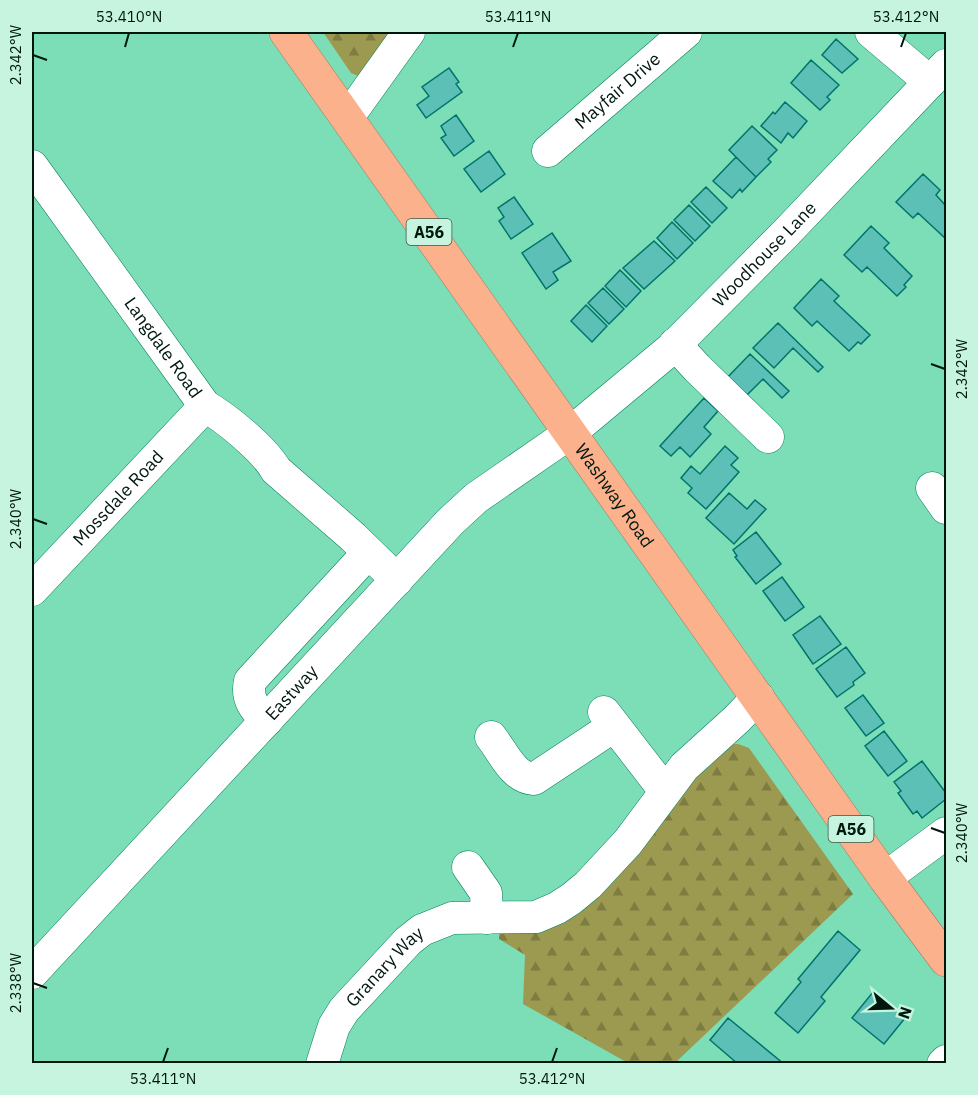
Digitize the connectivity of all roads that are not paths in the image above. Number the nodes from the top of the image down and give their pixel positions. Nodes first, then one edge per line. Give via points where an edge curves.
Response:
1 (286, 32) edge
2 (409, 32) edge
3 (686, 32) edge
4 (871, 32) edge
5 (938, 74) edge
6 (348, 117) junction
7 (548, 151) dead end
8 (32, 166) edge
9 (675, 344) junction
10 (205, 406) junction
11 (570, 433) junction
12 (768, 437) dead end
13 (368, 553) junction
14 (397, 580) junction
15 (32, 590) edge
16 (758, 697) junction
17 (267, 720) junction
18 (491, 736) dead end
19 (665, 791) junction
20 (946, 833) edge
21 (468, 867) dead end
22 (885, 878) junction
23 (487, 918) junction
24 (946, 960) edge
25 (32, 973) edge
26 (322, 1064) edge

1 - 6 highway, Washway Road / A56
2 - 6 street
3 - 7 street, Mayfair Drive
4 - 5 street
5 - 9 street, Woodhouse Lane
6 - 11 highway, Washway Road / A56
8 - 10 street, Langdale Road
9 - 11 street, Woodhouse Lane
9 - 12 street
10 - 13 street, Langdale Road via 269,459 276,470
10 - 15 street, Mossdale Road
11 - 14 street, Eastway via 476,498
11 - 16 highway, Washway Road / A56
13 - 14 street, Langdale Road
13 - 17 street via 250,681 248,690 254,706
14 - 17 street, Eastway
16 - 19 street, Granary Way via 684,767
16 - 22 highway, Washway Road / A56
17 - 25 street, Eastway
18 - 19 street via 517,773 534,779 609,719
19 - 23 street, Granary Way via 628,842 572,899 536,917
20 - 22 street
21 - 23 street via 486,893
22 - 24 highway, Washway Road / A56
23 - 26 street, Granary Way via 452,918 422,930 408,941 344,1010 334,1026

